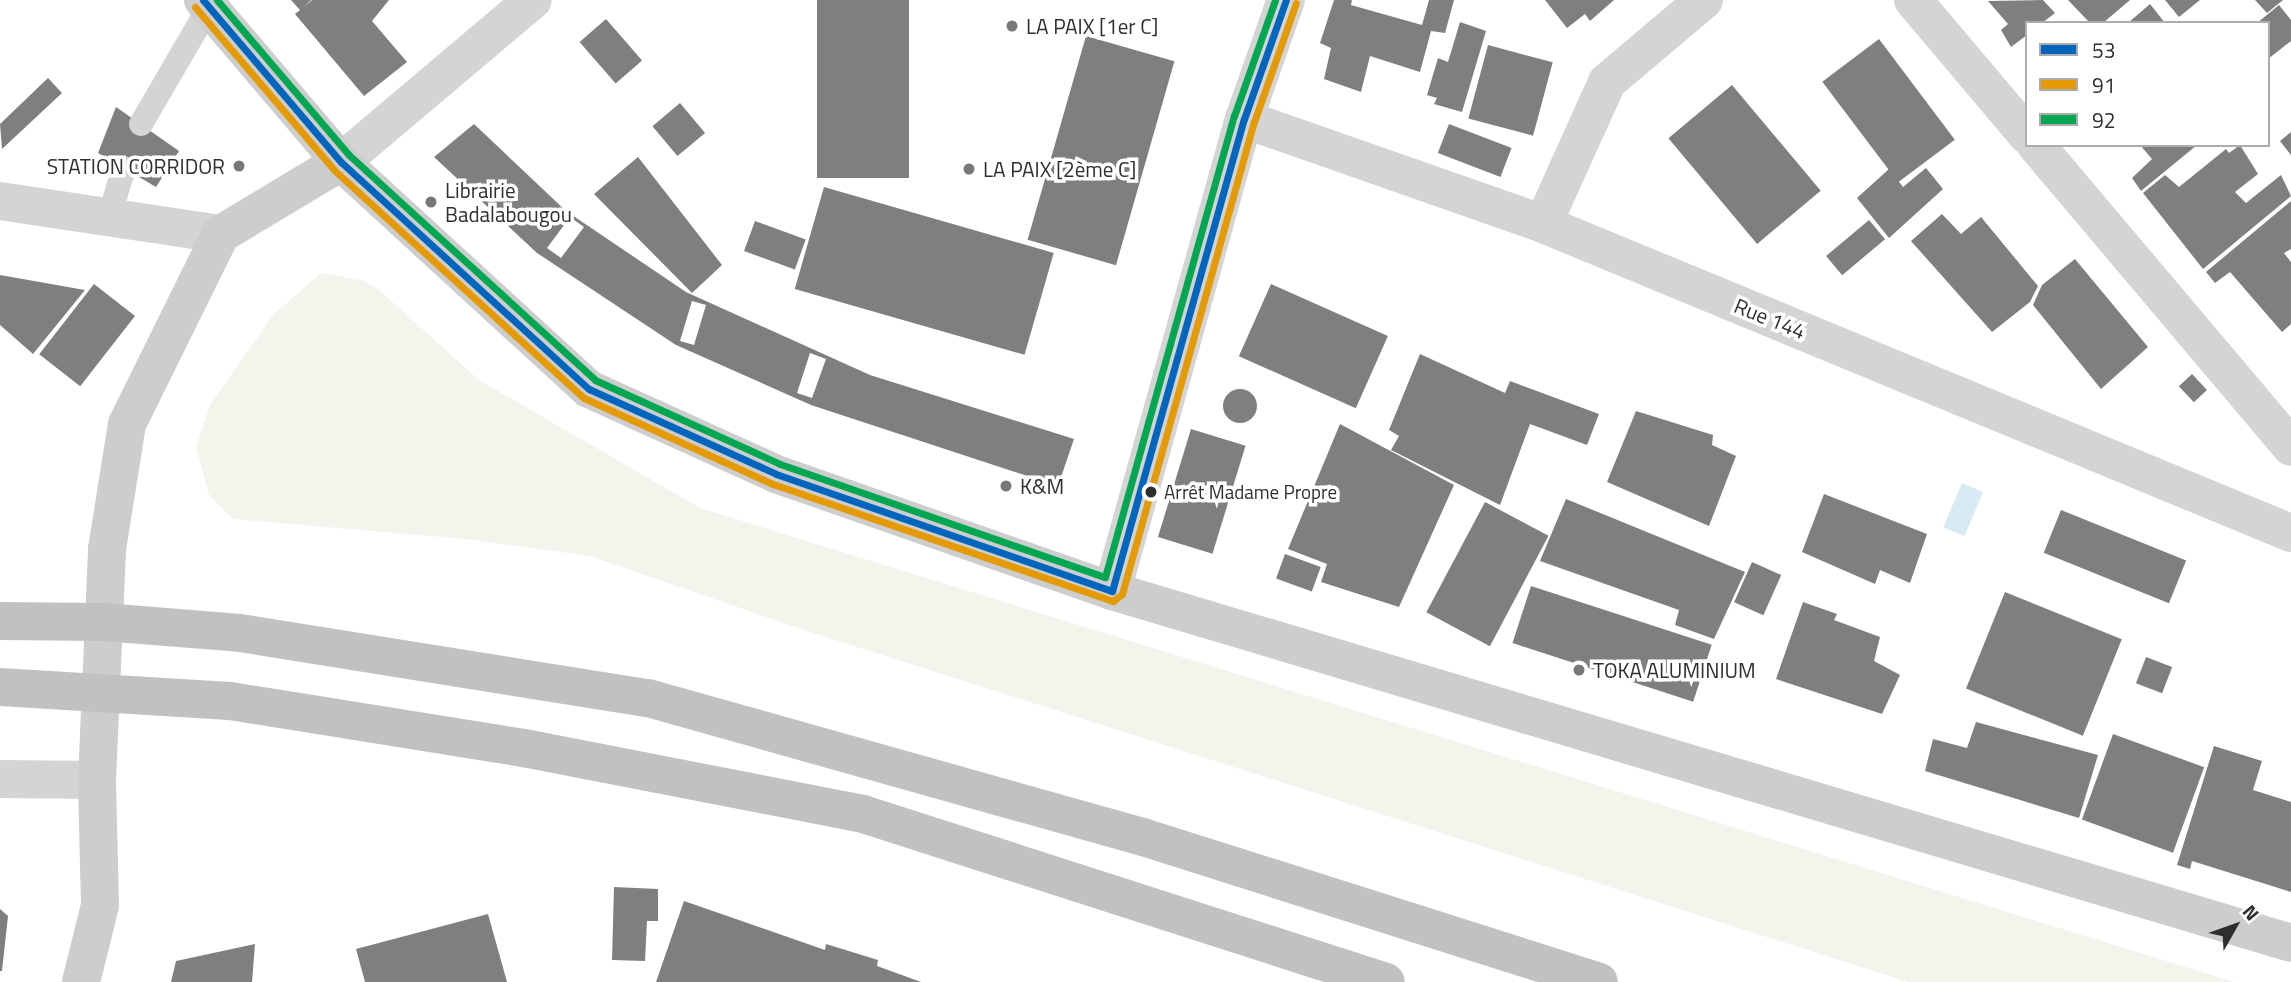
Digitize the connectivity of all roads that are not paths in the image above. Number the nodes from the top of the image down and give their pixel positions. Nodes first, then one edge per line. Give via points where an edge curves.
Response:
1 (533, 0) edge
2 (1286, 0) edge
3 (1704, 0) edge
4 (1913, 0) edge
5 (206, 3) edge
6 (1244, 119) junction
7 (141, 124) dead end
8 (2025, 133) edge
9 (2038, 147) edge
10 (341, 162) junction
11 (124, 168) dead end
12 (0, 201) edge
13 (109, 217) junction
14 (1543, 224) junction
15 (221, 234) junction
16 (2291, 447) edge
17 (2291, 533) edge
18 (1112, 591) junction
19 (0, 621) edge
20 (104, 622) junction
21 (0, 687) edge
22 (101, 692) junction
23 (0, 779) edge
24 (97, 780) junction
25 (2291, 943) edge
26 (81, 982) edge
27 (1386, 982) edge
28 (1599, 982) edge

1 - 10 street
2 - 6 street
3 - 14 street via 1607,82
4 - 8 street
5 - 7 lane
5 - 10 main road
6 - 14 street, Rue 144
6 - 18 street
9 - 16 street
10 - 15 main road
10 - 18 main road via 589,389 776,474
11 - 13 lane
12 - 13 street
13 - 15 street
14 - 17 street, Rue 144
15 - 20 main road via 127,424 107,549
18 - 25 main road
19 - 20 highway
20 - 22 main road
20 - 28 highway via 240,633 648,698 1143,837
21 - 22 highway
22 - 24 main road
22 - 27 highway via 257,705 524,748 863,814
23 - 24 street
24 - 26 main road via 100,905

